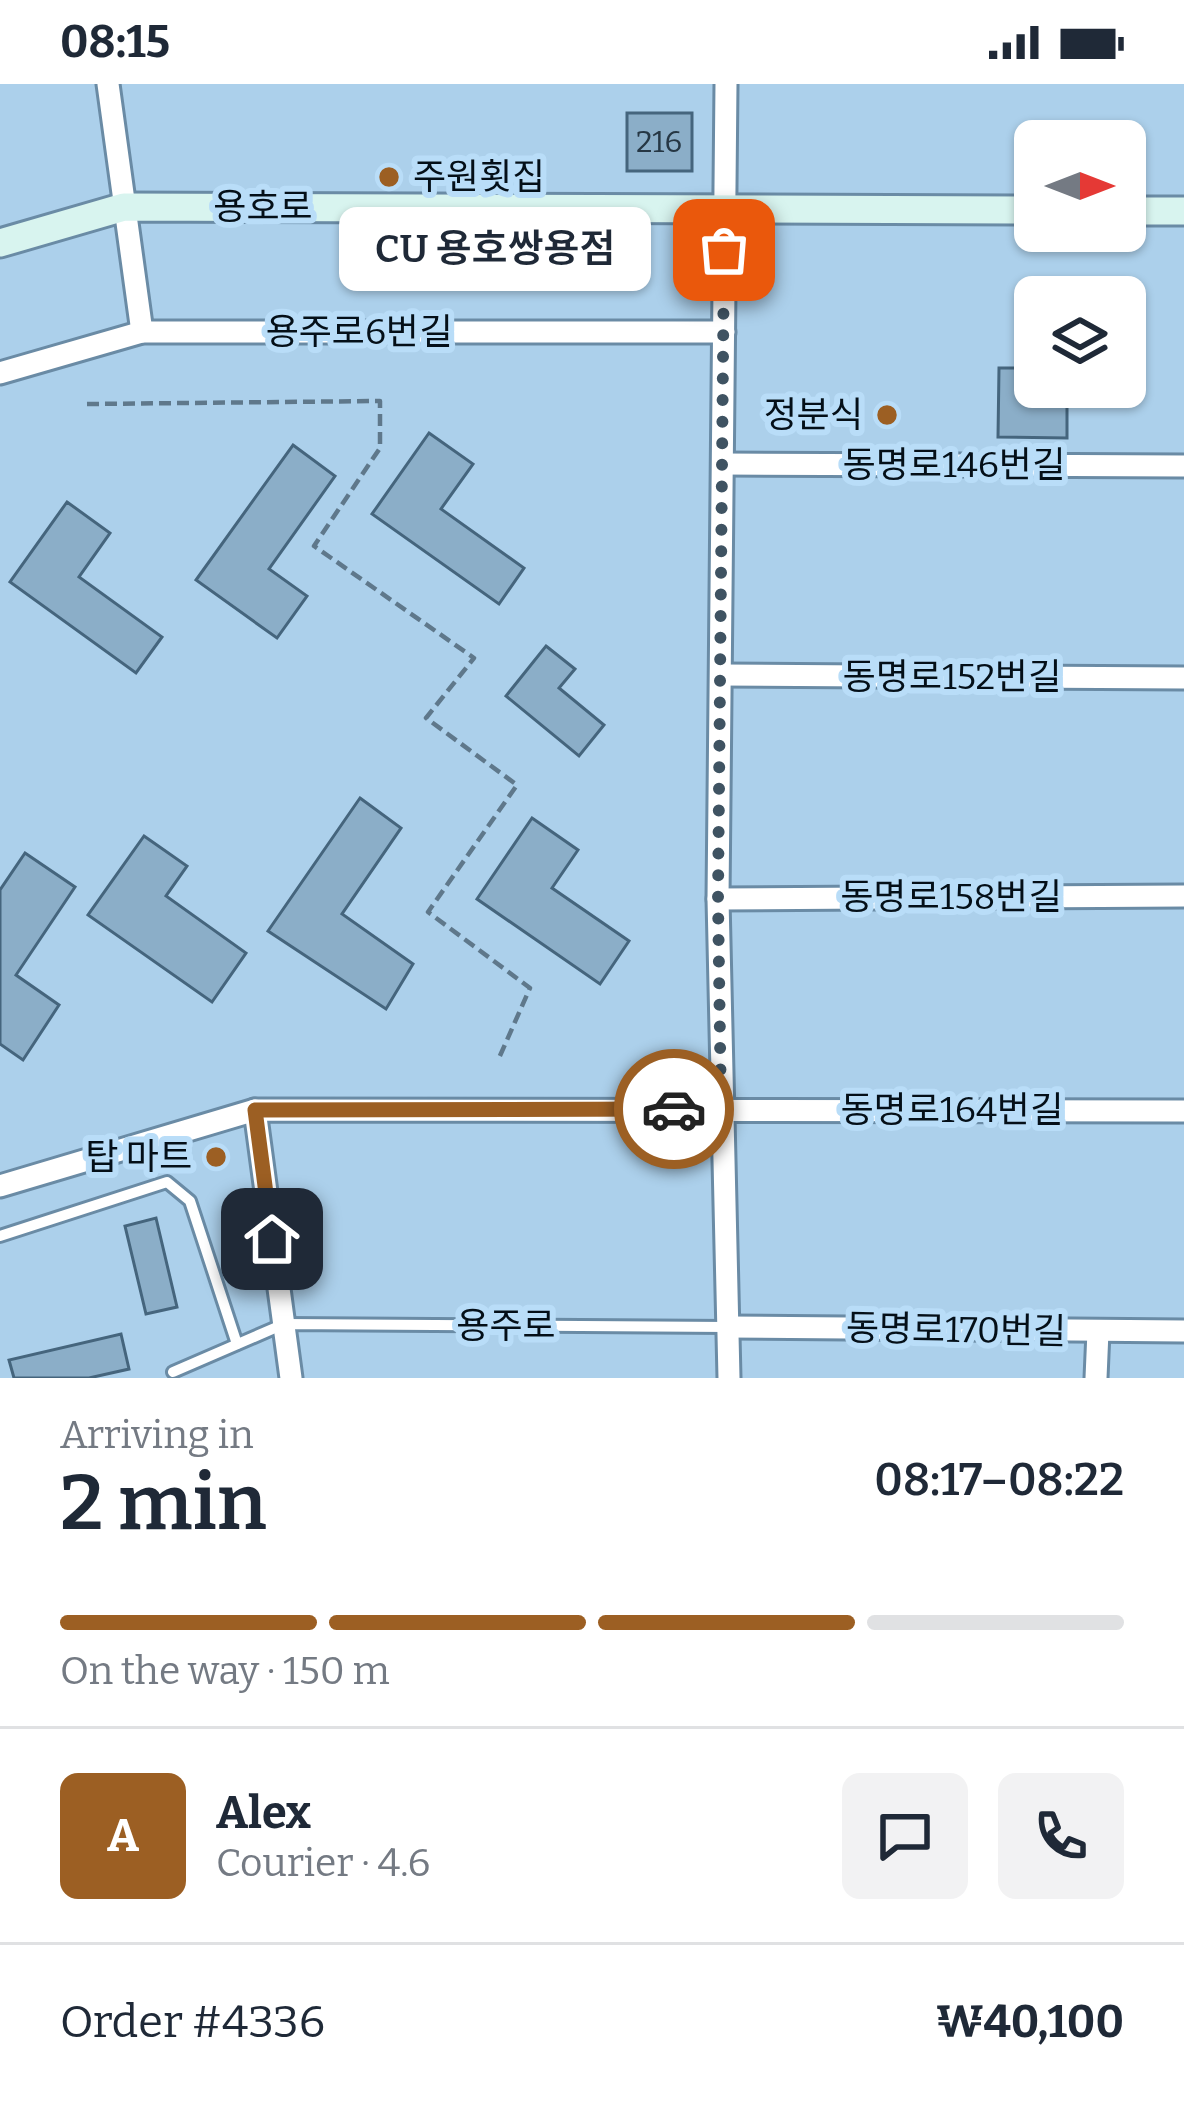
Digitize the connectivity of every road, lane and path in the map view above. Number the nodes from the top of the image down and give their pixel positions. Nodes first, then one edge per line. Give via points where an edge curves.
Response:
1 (108, 84) edge
2 (726, 84) edge
3 (124, 206) junction
4 (724, 209) junction
5 (1014, 210) edge
6 (1146, 211) edge
7 (1184, 211) edge
8 (0, 243) edge
9 (142, 332) junction
10 (724, 332) junction
11 (0, 373) edge
12 (87, 404) dead end
13 (723, 464) junction
14 (1184, 466) edge
15 (721, 675) junction
16 (1184, 678) edge
17 (1184, 896) edge
18 (718, 899) junction
19 (499, 1058) dead end
20 (721, 1109) junction
21 (255, 1110) junction
22 (1184, 1112) edge
23 (0, 1186) edge
24 (0, 1235) edge
25 (284, 1324) junction
26 (728, 1327) junction
27 (1098, 1331) junction
28 (1184, 1331) edge
29 (237, 1344) junction
30 (173, 1372) dead end
31 (291, 1378) edge
32 (729, 1378) edge
33 (1096, 1378) edge

1 - 3 street
2 - 4 street
3 - 4 main road, 용호로
3 - 8 main road, 용호로
3 - 9 street
4 - 5 main road, 용호로
4 - 10 street
6 - 7 main road
9 - 10 street, 용주로6번길
9 - 11 street, 용주로6번길
10 - 13 street
12 - 19 path via 380,401 380,448 314,546 474,658 426,718 517,785 428,912 530,988
13 - 14 street, 동명로146번길
13 - 15 street
15 - 16 street, 동명로152번길
15 - 18 street
17 - 18 street, 동명로158번길
18 - 20 street
20 - 21 street, 동명로164번길
20 - 22 street, 동명로164번길
20 - 26 street
21 - 23 street, 동명로164번길
21 - 25 street
24 - 29 lane via 167,1182 190,1202
25 - 26 lane, 용주로
25 - 29 lane
25 - 31 street
26 - 27 street, 동명로170번길
26 - 32 street
27 - 28 street, 동명로170번길
27 - 33 street
29 - 30 lane

